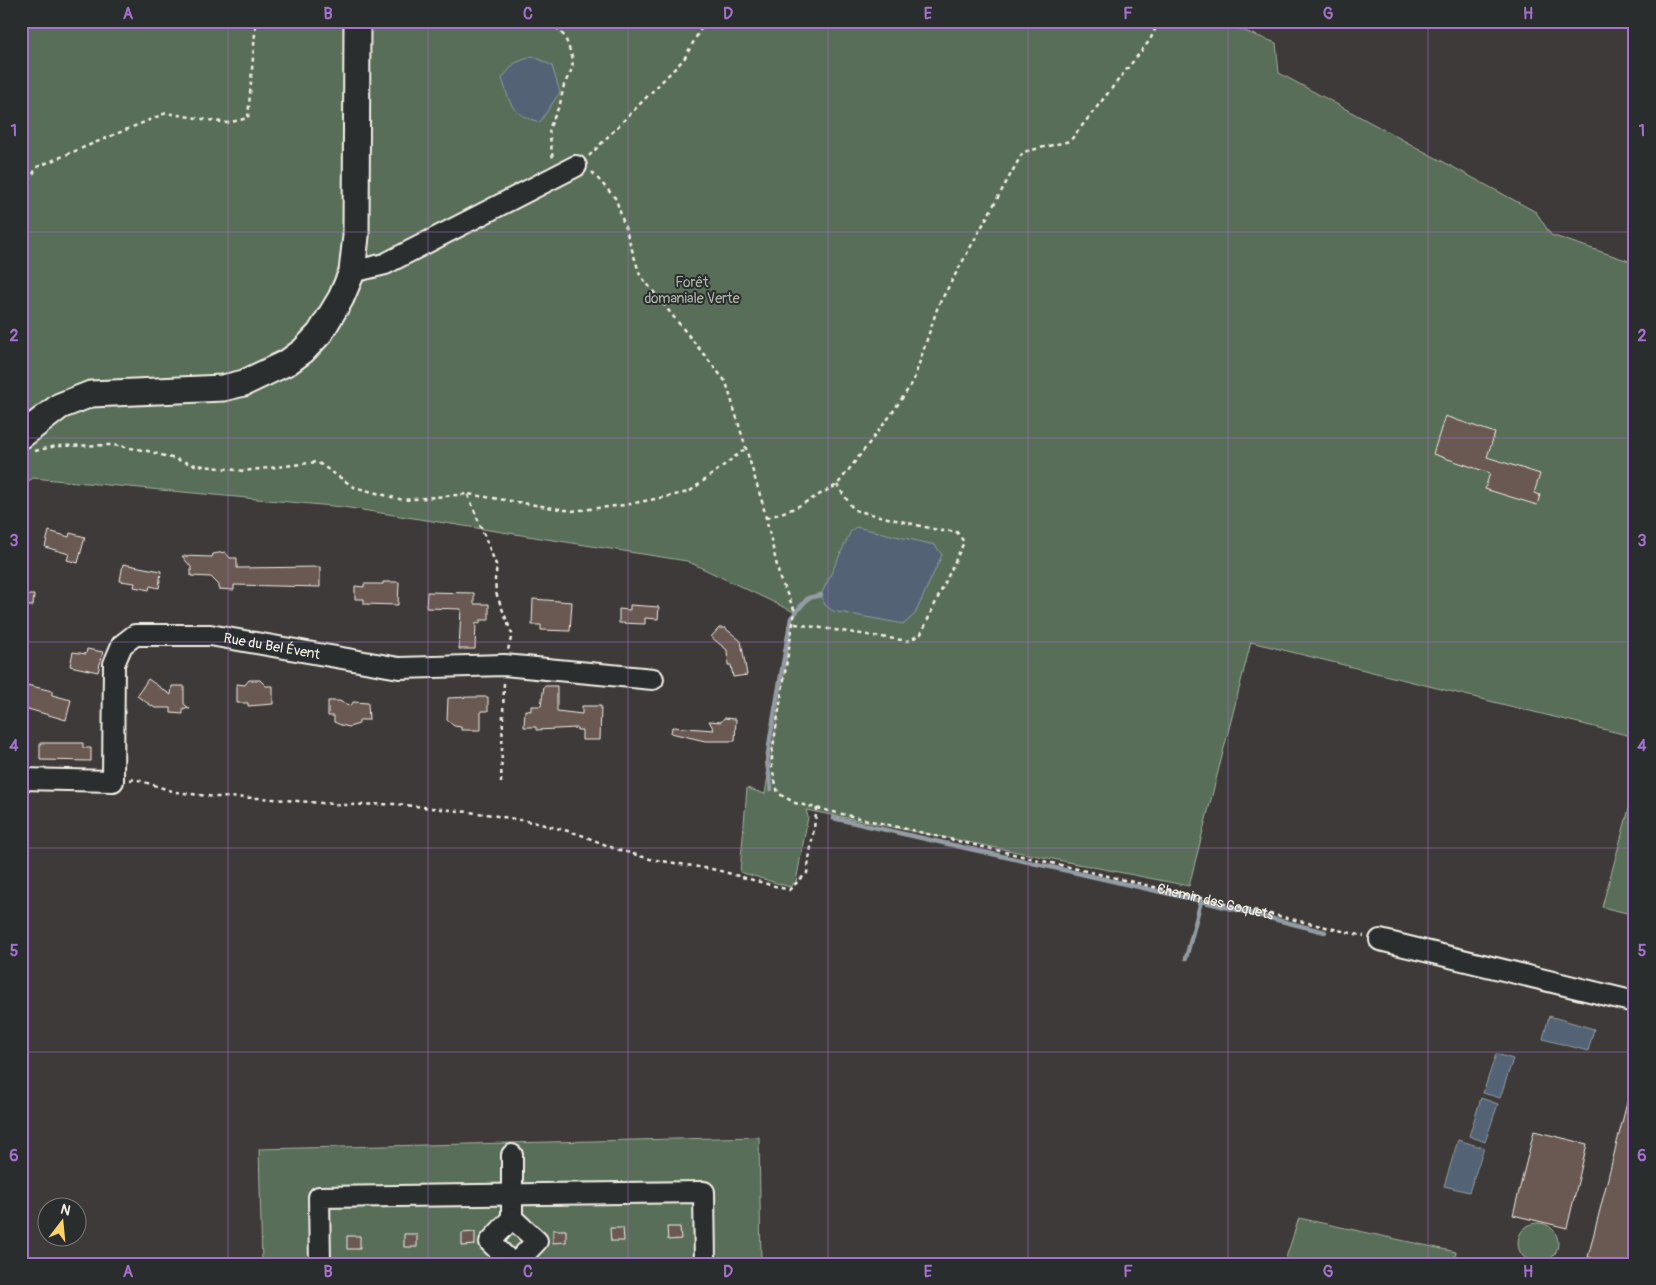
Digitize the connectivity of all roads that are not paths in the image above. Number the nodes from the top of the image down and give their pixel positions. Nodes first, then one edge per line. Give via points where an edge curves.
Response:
1 (357, 21) edge
2 (579, 164) road end
3 (352, 272) junction
4 (26, 444) edge
5 (653, 680) dead end
6 (21, 779) edge
7 (1380, 940) road end
8 (1635, 1002) edge
9 (512, 1155) dead end
10 (512, 1194) junction
11 (512, 1218) junction
12 (320, 1264) edge
13 (514, 1264) edge
14 (705, 1264) edge

1 - 3 main road via 356,236
2 - 3 street via 385,264
3 - 4 main road via 320,333 288,362 244,383 222,388 92,394 60,406
5 - 6 street, Rue du Bel Évent via 504,665 399,668 210,635 135,635 122,645 114,664 113,781
7 - 8 street
9 - 10 street
10 - 11 street
10 - 12 street via 318,1197
10 - 14 street via 704,1192
11 - 13 street via 490,1242
11 - 13 street via 537,1241

